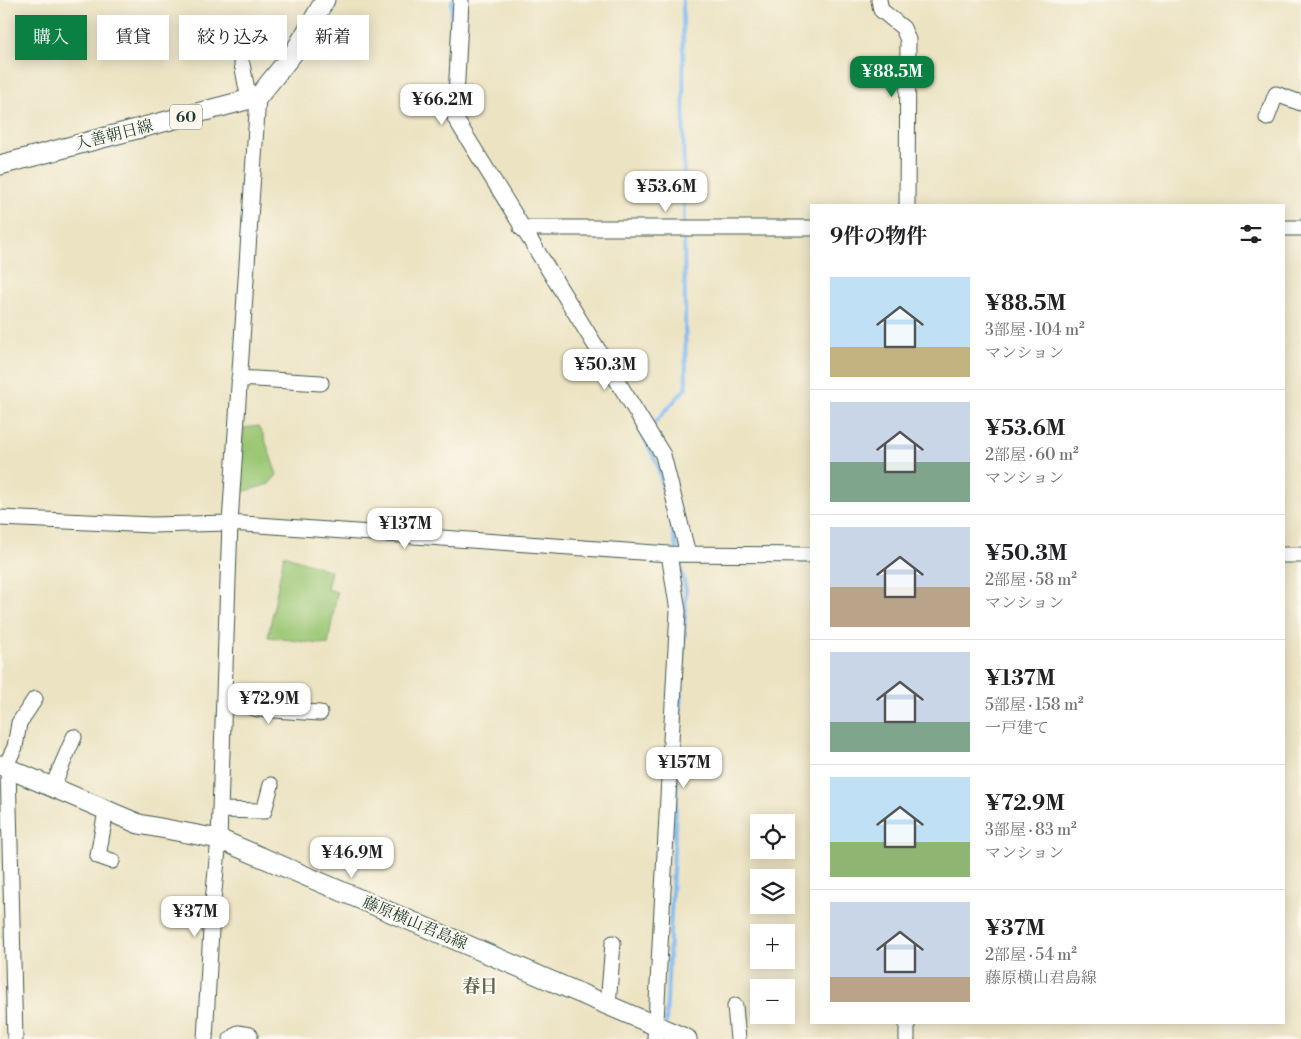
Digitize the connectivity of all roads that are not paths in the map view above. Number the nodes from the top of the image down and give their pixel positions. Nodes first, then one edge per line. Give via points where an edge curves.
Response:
1 (324, 0) edge
2 (461, 0) edge
3 (879, 0) edge
4 (242, 64) dead end
5 (254, 98) junction
6 (1301, 103) edge
7 (1267, 118) dead end
8 (0, 165) edge
9 (907, 204) edge
10 (521, 228) junction
11 (810, 228) edge
12 (1285, 228) edge
13 (1301, 228) edge
14 (239, 378) junction
15 (321, 383) dead end
16 (0, 518) edge
17 (230, 523) junction
18 (669, 554) junction
19 (688, 554) junction
20 (810, 555) edge
21 (1285, 555) edge
22 (1301, 555) edge
23 (35, 699) dead end
24 (224, 699) junction
25 (320, 713) dead end
26 (74, 737) dead end
27 (4, 766) edge
28 (271, 785) dead end
29 (52, 788) junction
30 (220, 810) junction
31 (106, 812) junction
32 (218, 839) junction
33 (112, 861) dead end
34 (613, 943) dead end
35 (608, 1006) junction
36 (735, 1006) dead end
37 (907, 1024) edge
38 (656, 1033) edge
39 (250, 1035) dead end
40 (15, 1039) edge
41 (205, 1039) edge
42 (232, 1039) edge
43 (687, 1039) edge
44 (738, 1039) edge
45 (907, 1039) edge

1 - 5 main road via 295,51
2 - 10 street via 455,118
3 - 9 street via 881,10 903,28 908,40
4 - 5 street
5 - 8 main road, 入善朝日線 / 60
5 - 14 street
6 - 7 street via 1276,94
10 - 11 street
10 - 19 street via 663,455
12 - 13 street
14 - 15 street
14 - 17 street
16 - 17 street via 152,525
17 - 18 street
17 - 24 street
18 - 19 street
18 - 38 street via 678,611
19 - 20 street
21 - 22 street
23 - 27 street via 19,723 15,747
24 - 25 street via 258,709
24 - 30 street
26 - 29 street
27 - 29 main road, 藤原横山君島線
27 - 40 street
28 - 30 street via 264,811
29 - 31 main road, 藤原横山君島線
30 - 32 street
31 - 32 main road, 藤原横山君島線 via 139,824
31 - 33 street via 98,856
32 - 35 main road, 藤原横山君島線
32 - 41 street
34 - 35 street
35 - 38 main road, 藤原横山君島線
36 - 44 street
37 - 45 street
38 - 43 main road, 藤原横山君島線
39 - 42 street via 238,1033

